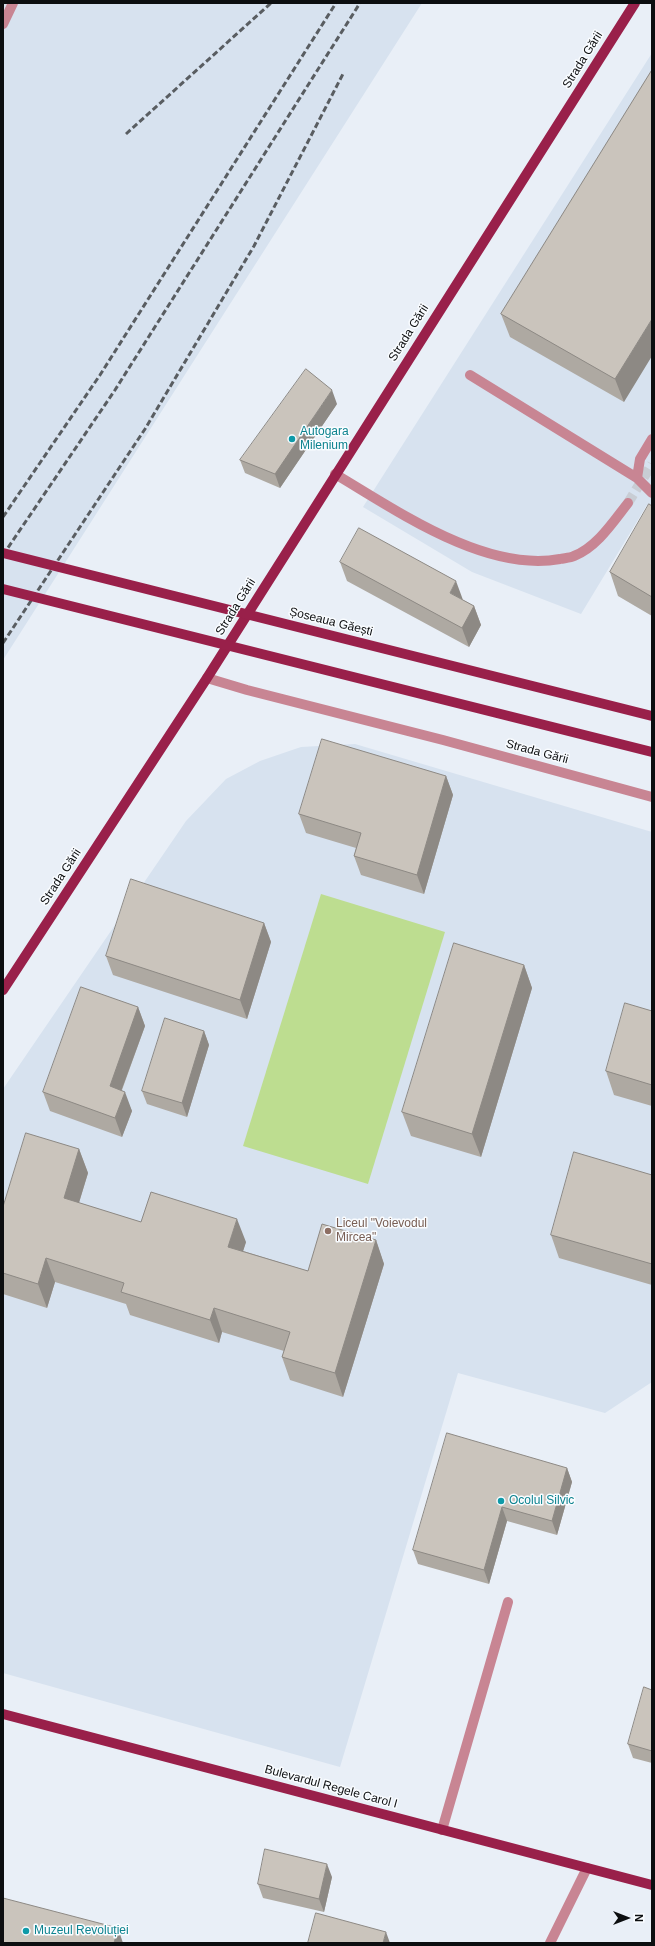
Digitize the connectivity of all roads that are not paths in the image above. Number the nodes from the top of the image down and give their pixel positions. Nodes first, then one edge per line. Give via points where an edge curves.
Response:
1 (13, 3) edge
2 (635, 3) edge
3 (3, 24) edge
4 (470, 375) dead end
5 (652, 439) edge
6 (335, 474) junction
7 (636, 478) junction
8 (652, 493) edge
9 (628, 503) tunnel mouth
10 (3, 553) edge
11 (3, 589) edge
12 (207, 678) junction
13 (652, 716) edge
14 (652, 752) edge
15 (652, 797) edge
16 (3, 990) edge
17 (508, 1602) dead end
18 (3, 1714) edge
19 (442, 1830) junction
20 (587, 1868) junction
21 (652, 1885) edge
22 (550, 1943) edge

1 - 3 street
2 - 6 main road, Strada Gării
4 - 7 street
5 - 7 street via 640,459
6 - 9 street via 420,524 466,546 501,557 528,561 548,561 574,556 597,541
6 - 12 main road, Strada Gării
7 - 8 street
10 - 13 main road, Șoseaua Găești, bridge
11 - 14 main road, bridge
12 - 15 street, Strada Gării
12 - 16 main road, Strada Gării
17 - 19 street
18 - 19 main road, Bulevardul Regele Carol I
19 - 20 main road, Bulevardul Regele Carol I
20 - 21 main road, Bulevardul Regele Carol I
20 - 22 street

